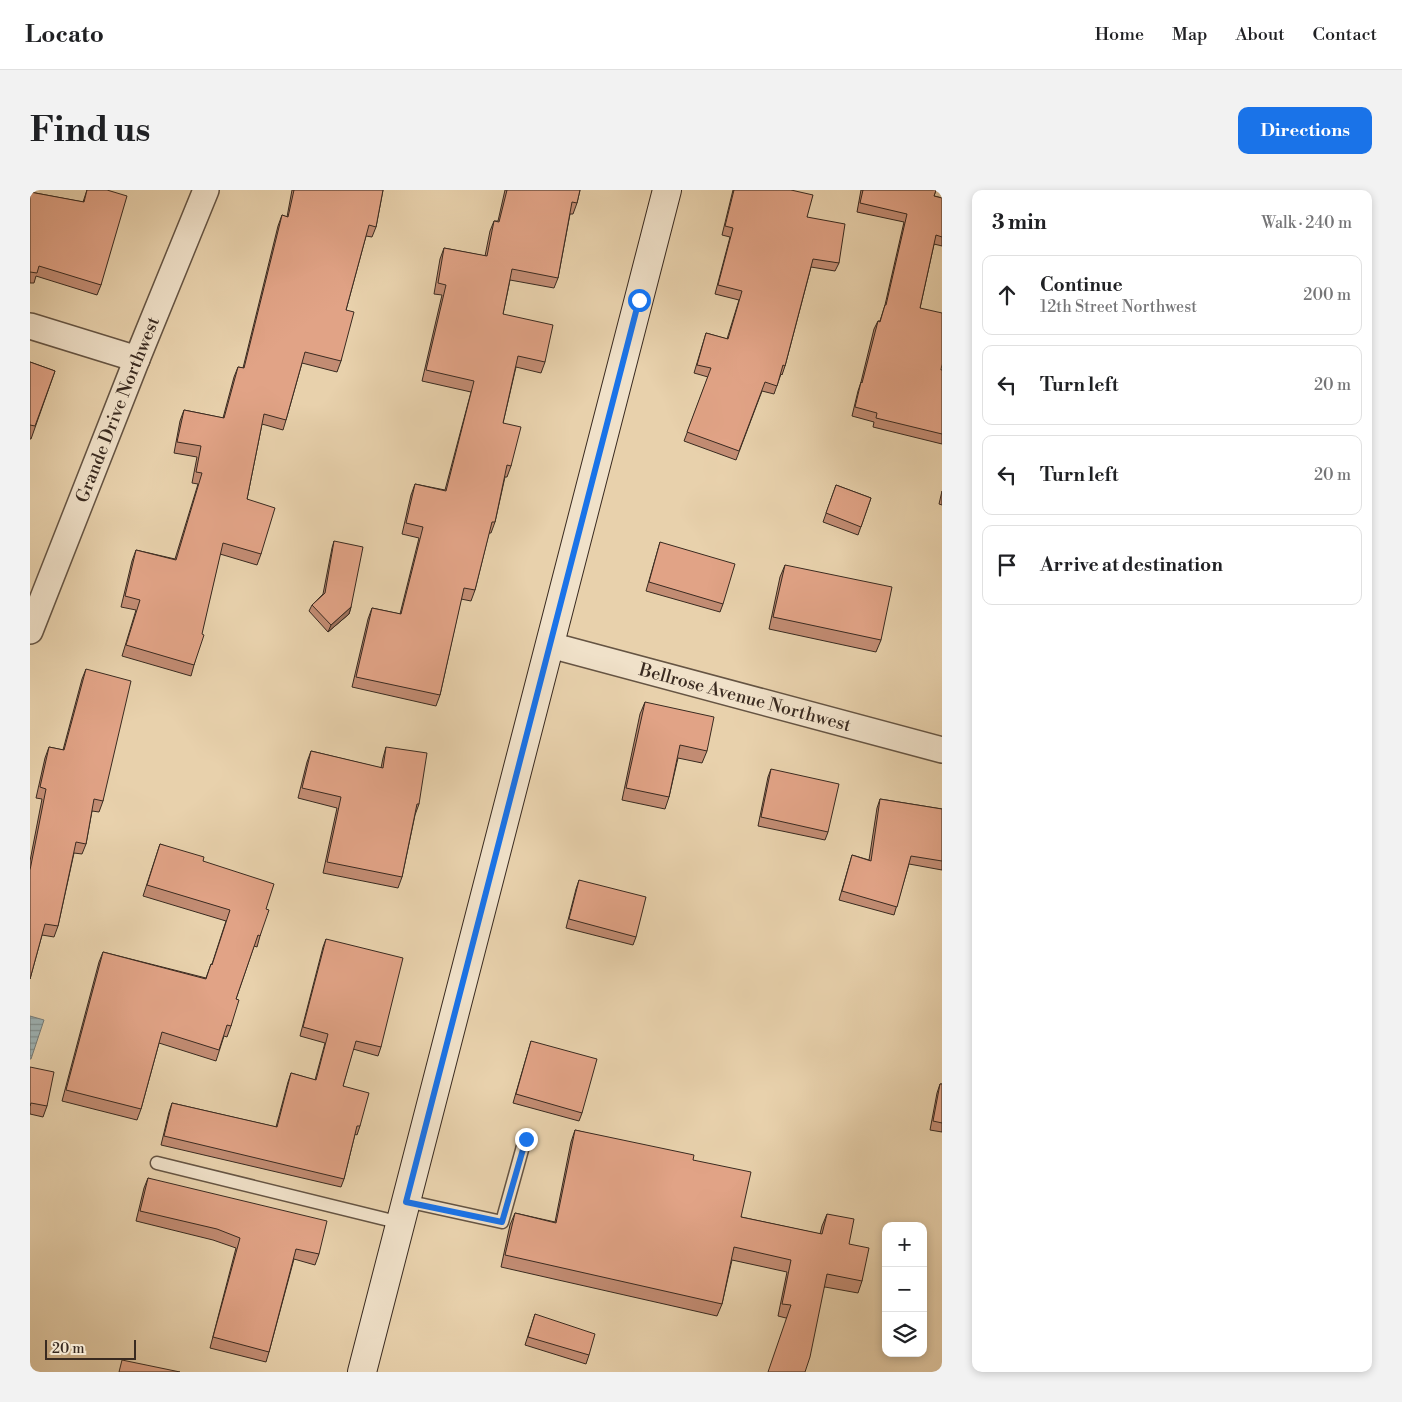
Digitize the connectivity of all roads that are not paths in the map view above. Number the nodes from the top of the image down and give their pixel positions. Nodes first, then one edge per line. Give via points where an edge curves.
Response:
1 (206, 190) edge
2 (667, 190) edge
3 (30, 326) edge
4 (137, 359) junction
5 (30, 631) edge
6 (550, 645) junction
7 (942, 750) edge
8 (526, 1139) dead end
9 (157, 1163) dead end
10 (403, 1212) junction
11 (362, 1372) edge

1 - 4 street, Grande Drive Northwest
2 - 6 street
3 - 4 street
4 - 5 street, Grande Drive Northwest
6 - 7 street, Bellrose Avenue Northwest
6 - 10 street
8 - 10 lane via 502,1222
9 - 10 lane
10 - 11 street

